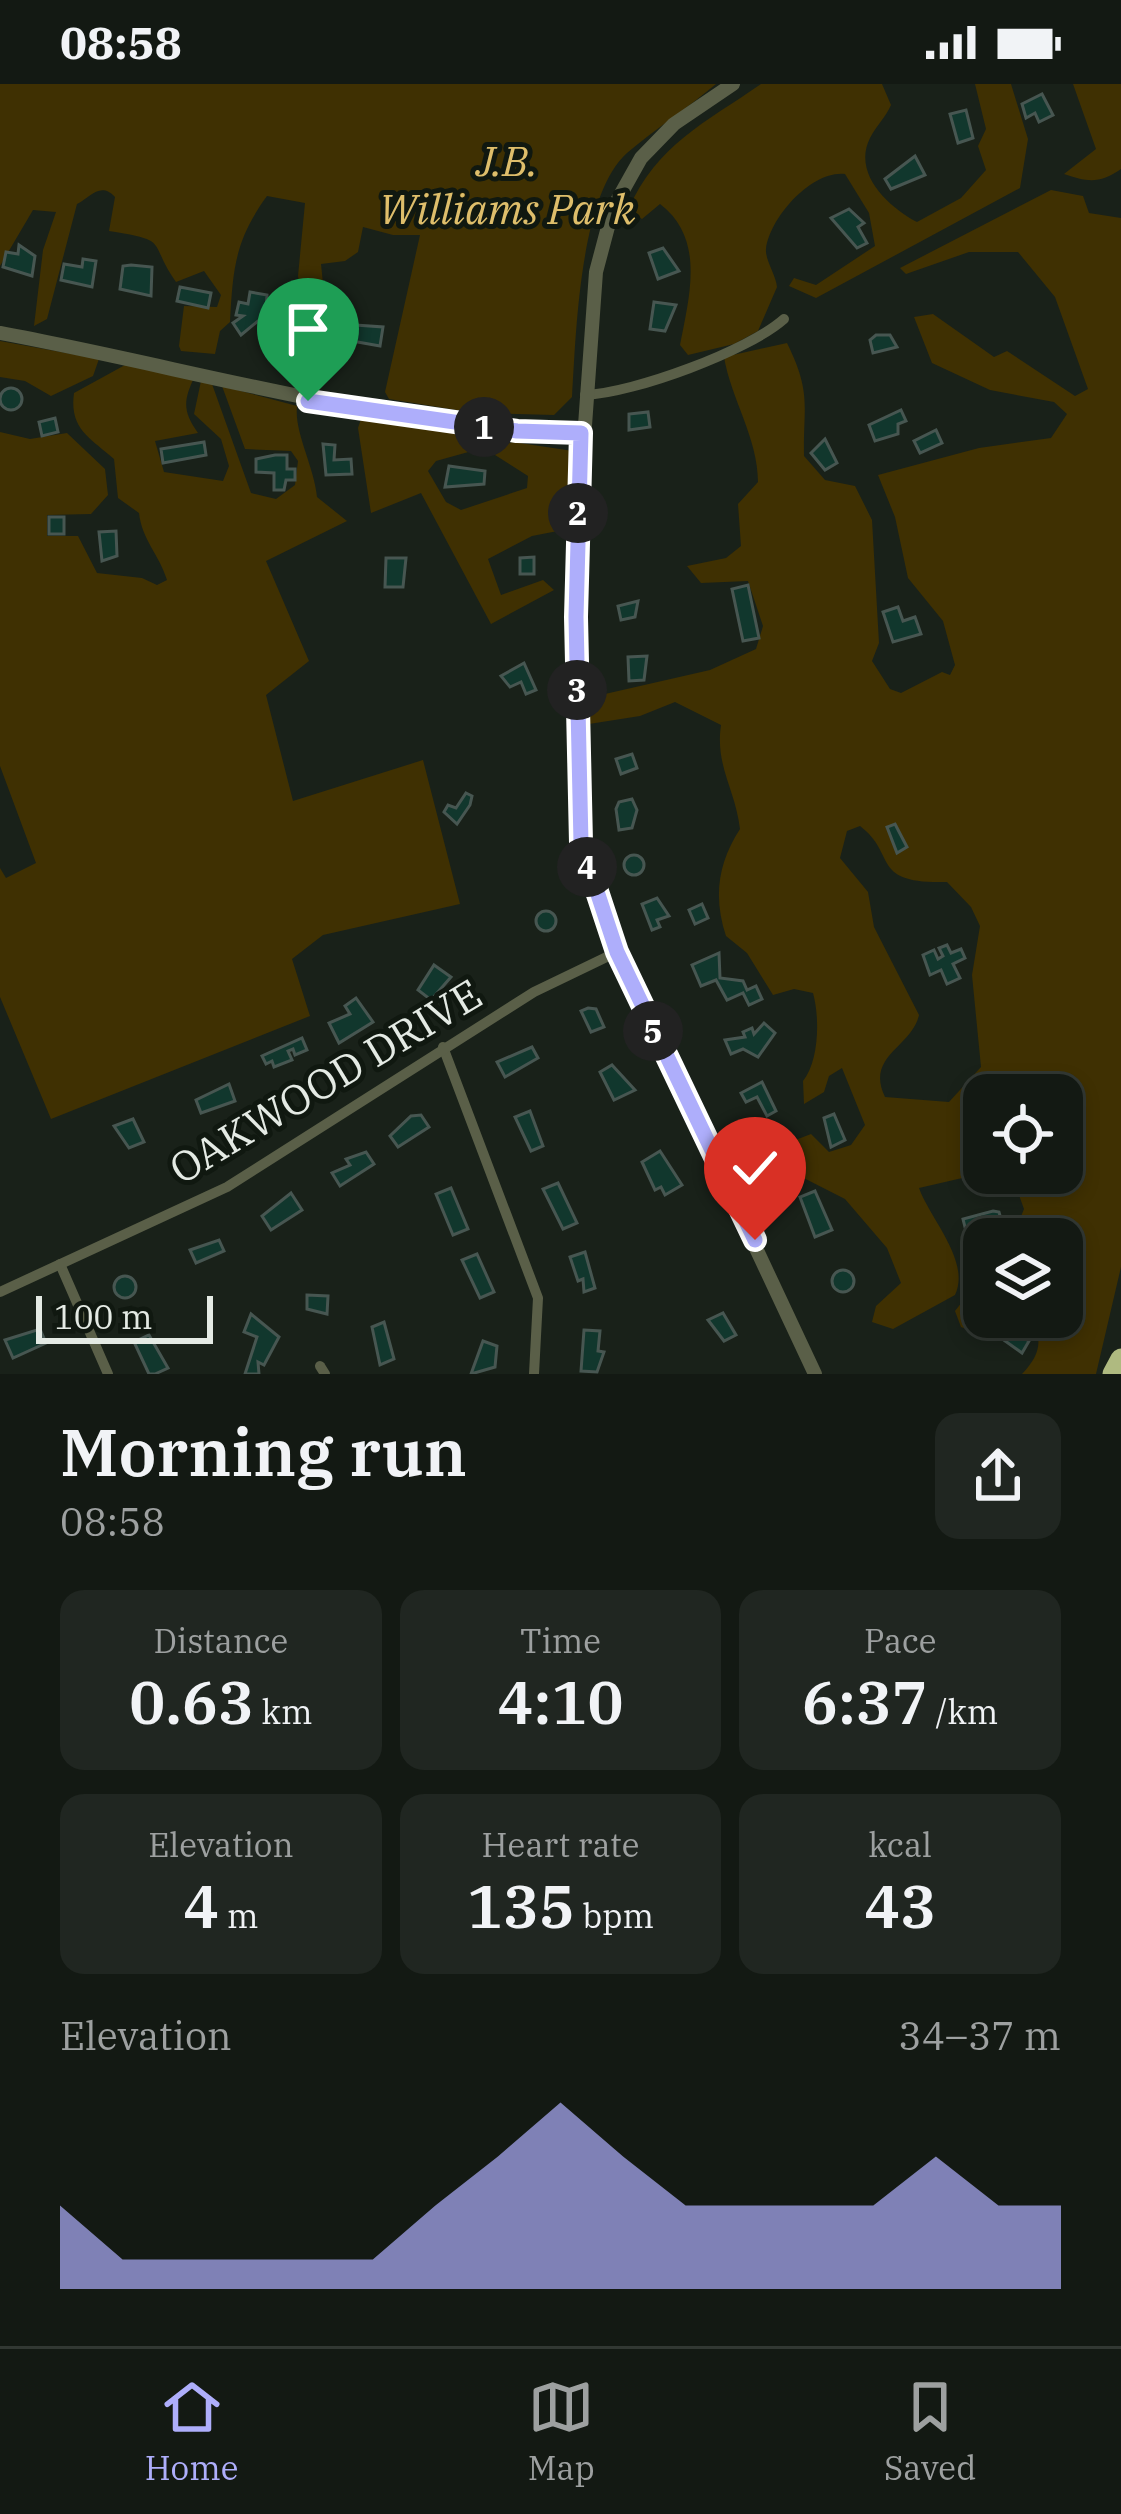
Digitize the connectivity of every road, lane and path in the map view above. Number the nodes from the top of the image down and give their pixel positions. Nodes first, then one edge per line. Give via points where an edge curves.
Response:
1 (734, 84) edge
2 (784, 319) dead end
3 (0, 333) edge
4 (585, 395) junction
5 (581, 433) junction
6 (617, 952) junction
7 (443, 1048) junction
8 (60, 1264) junction
9 (0, 1292) edge
10 (1121, 1359) edge
11 (108, 1374) edge
12 (534, 1374) edge
13 (815, 1374) edge
14 (1113, 1374) edge

1 - 4 street via 658,138 620,190 596,272
2 - 4 street via 757,340
3 - 5 street via 308,401
4 - 5 street
5 - 6 street via 578,808 588,872
6 - 7 street, OAKWOOD DRIVE
6 - 13 street
7 - 8 street, OAKWOOD DRIVE via 227,1187
7 - 12 street via 538,1298
8 - 9 street, OAKWOOD DRIVE
8 - 11 street
10 - 14 highway

